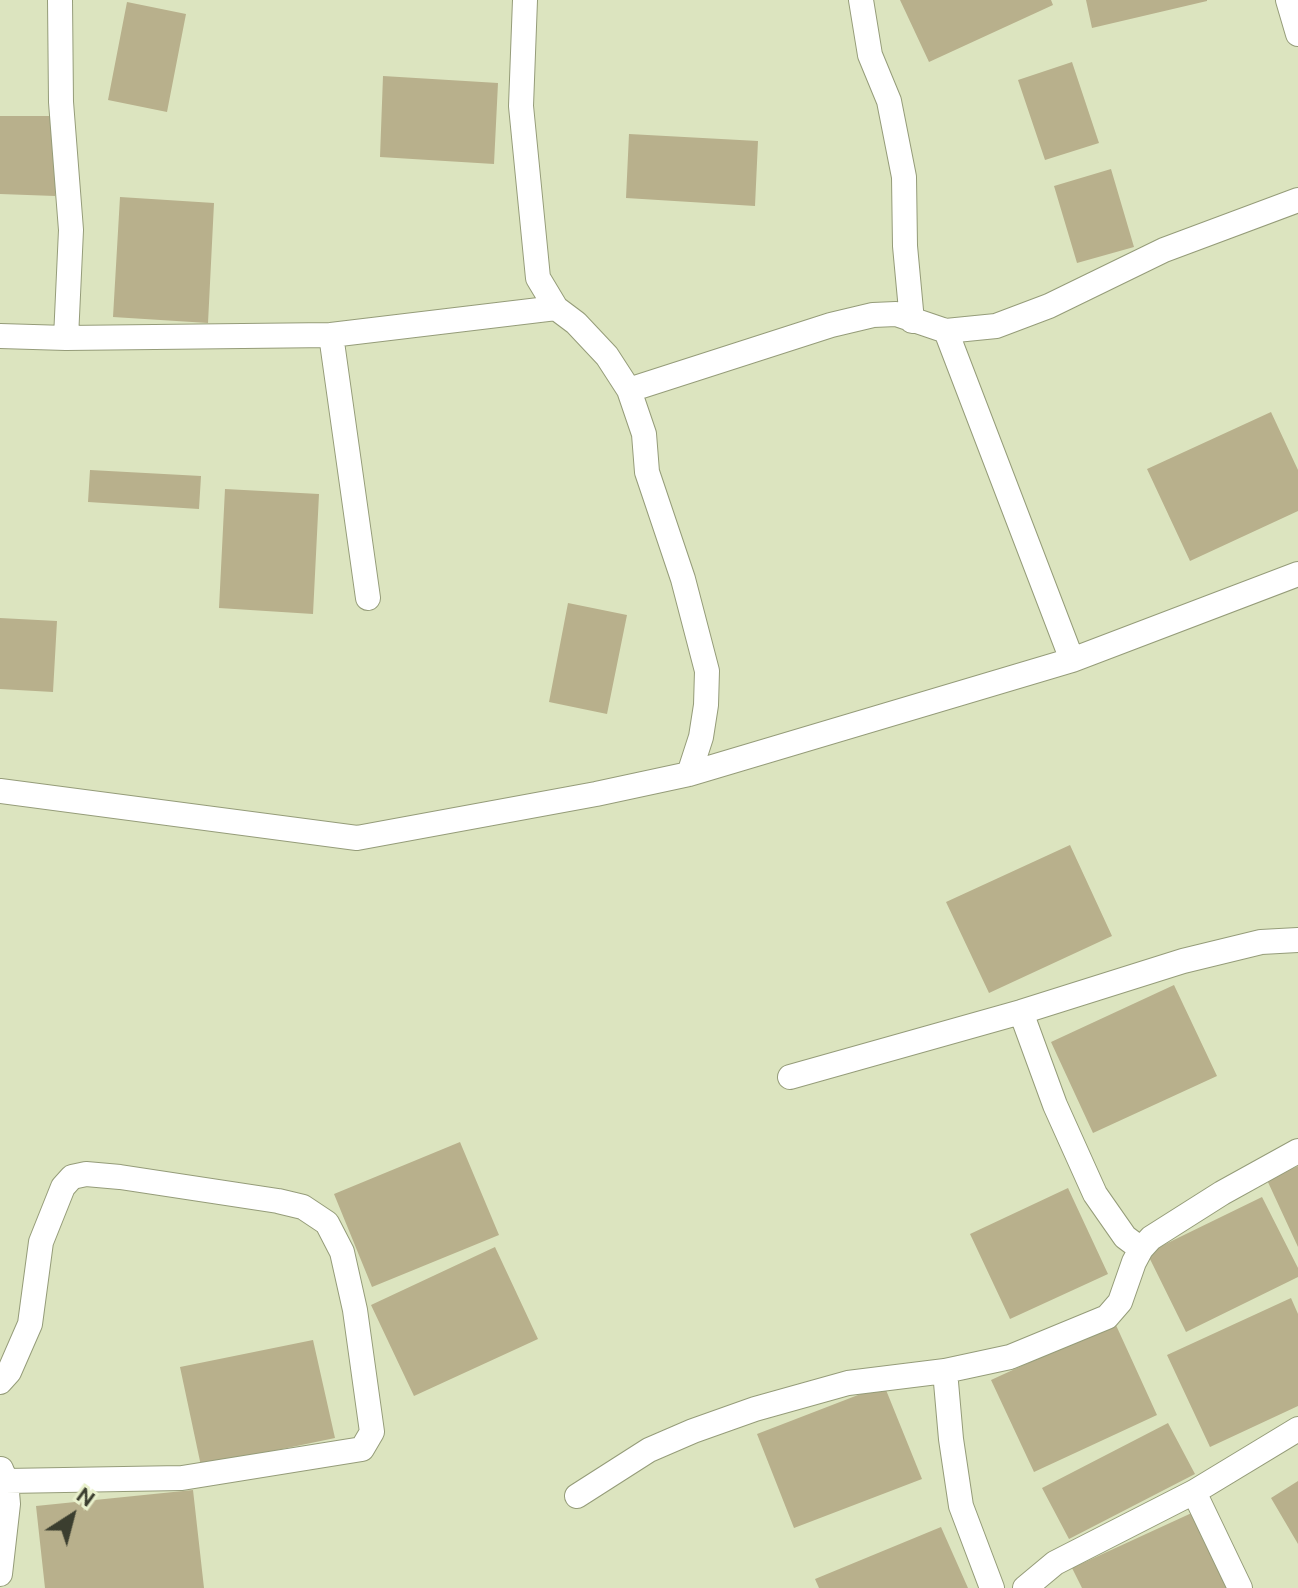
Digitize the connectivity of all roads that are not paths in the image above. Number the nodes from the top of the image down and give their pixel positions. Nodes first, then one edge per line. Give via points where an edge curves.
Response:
1 (60, 0) edge
2 (525, 0) edge
3 (861, 0) edge
4 (1288, 0) edge
5 (1298, 34) edge
6 (1298, 200) edge
7 (556, 308) junction
8 (912, 321) junction
9 (946, 331) junction
10 (331, 335) junction
11 (0, 336) edge
12 (66, 338) junction
13 (629, 390) junction
14 (1298, 574) edge
15 (368, 598) dead end
16 (1072, 660) junction
17 (689, 774) junction
18 (0, 791) edge
19 (1298, 940) edge
20 (1021, 1012) junction
21 (790, 1077) dead end
22 (1298, 1151) edge
23 (1141, 1249) junction
24 (945, 1371) junction
25 (0, 1382) edge
26 (1298, 1429) edge
27 (3, 1474) edge
28 (1194, 1492) junction
29 (577, 1496) dead end
30 (0, 1574) edge
31 (992, 1588) edge
32 (1025, 1588) edge
33 (1240, 1588) edge

1 - 12 street via 71,230
2 - 7 street via 521,106 538,278
3 - 8 street via 870,55 889,101 904,177
4 - 5 street
6 - 9 street via 1164,250 1013,321
7 - 10 street
7 - 13 street via 607,356
8 - 9 street
8 - 13 street via 896,314 873,315 831,325
9 - 16 street
10 - 12 street
10 - 15 street
11 - 12 street
13 - 17 street via 644,434 647,472 707,671 701,737
14 - 16 street
16 - 17 street
17 - 18 street via 357,838
19 - 20 street via 1261,942 1183,961
20 - 21 street
20 - 23 street via 1095,1194 1125,1237
22 - 23 street via 1222,1193
23 - 24 street via 1120,1302 1107,1317 1010,1357
24 - 29 street via 848,1383 755,1409 649,1450
24 - 31 street via 961,1506
25 - 27 street via 30,1324 41,1242 63,1187 72,1177 86,1174 120,1177 278,1201 303,1207 327,1223 342,1252 355,1310 372,1432 362,1449 182,1478
26 - 28 street
27 - 30 street via 8,1504
28 - 32 street via 1055,1563
28 - 33 street

